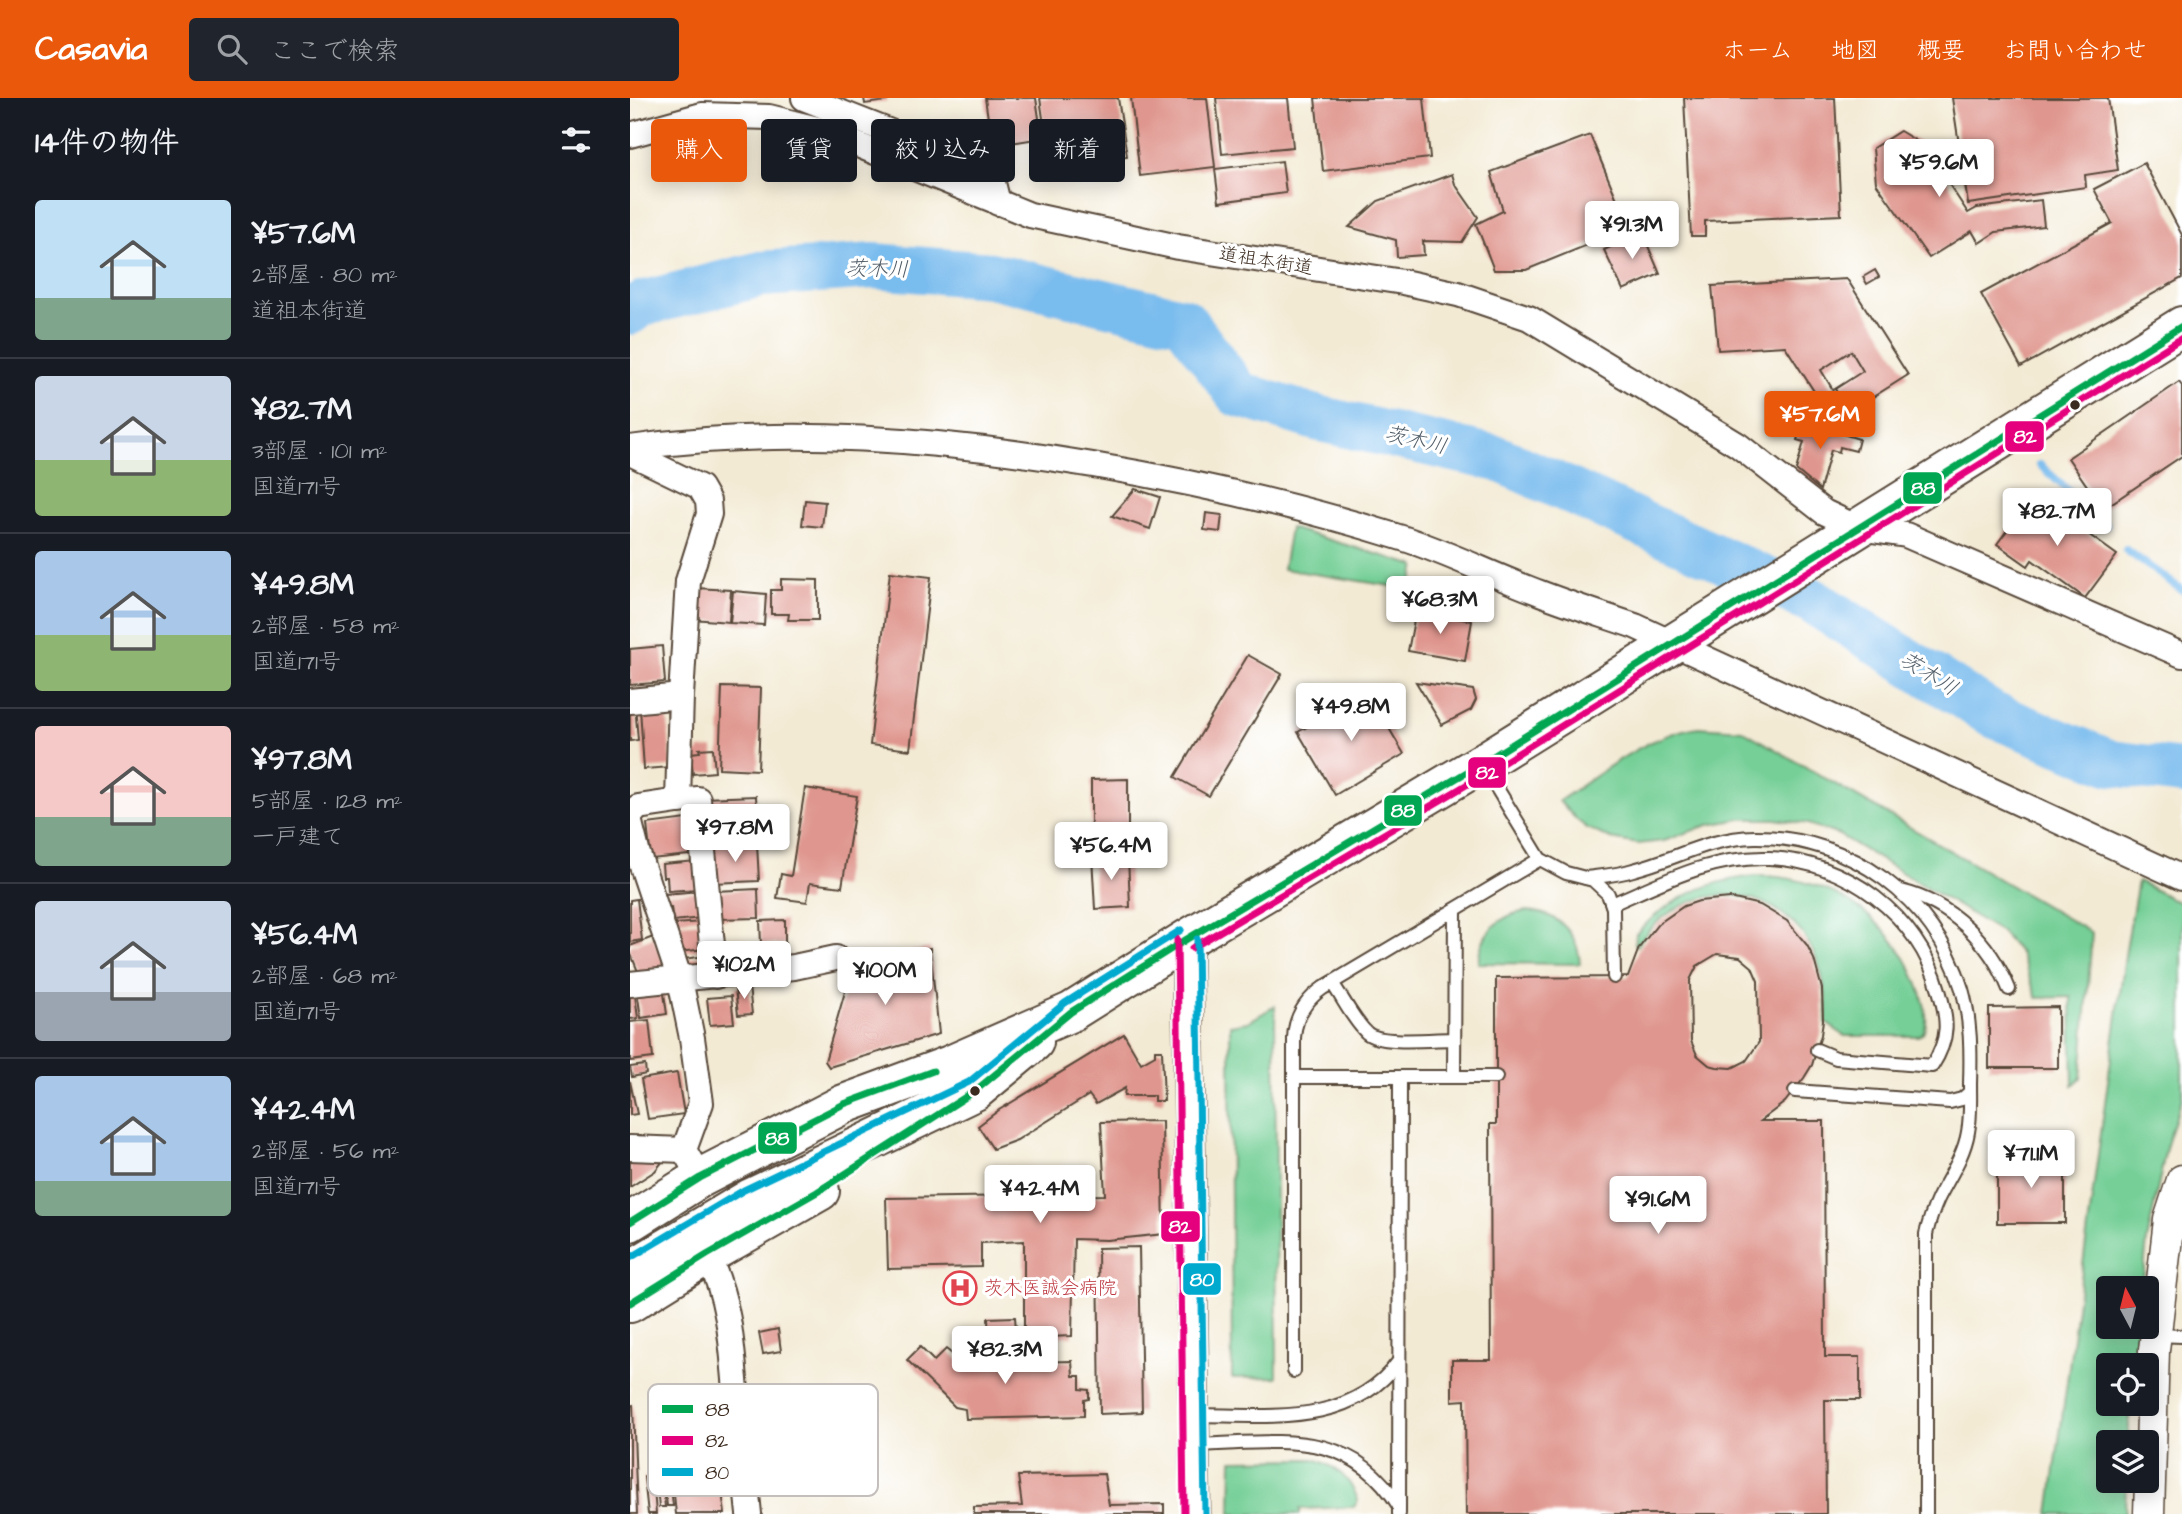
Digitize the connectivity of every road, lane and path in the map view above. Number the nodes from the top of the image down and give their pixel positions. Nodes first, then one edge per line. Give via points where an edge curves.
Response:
1 (804, 98) edge
2 (630, 135) edge
3 (998, 203) junction
4 (2182, 326) edge
5 (630, 447) edge
6 (630, 453) edge
7 (1848, 534) junction
8 (1673, 643) junction
9 (2182, 655) edge
10 (681, 696) junction
11 (630, 701) edge
12 (1482, 763) junction
13 (678, 801) junction
14 (630, 816) edge
15 (630, 822) edge
16 (1540, 859) junction
17 (1586, 878) junction
18 (2182, 878) edge
19 (1900, 891) junction
20 (1612, 904) junction
21 (1455, 910) junction
22 (1187, 939) junction
23 (836, 958) dead end
24 (715, 976) junction
25 (1614, 978) dead end
26 (680, 980) junction
27 (1332, 983) junction
28 (630, 984) edge
29 (2009, 989) dead end
30 (1071, 1012) junction
31 (1454, 1039) junction
32 (1817, 1050) dead end
33 (1294, 1077) junction
34 (1400, 1077) junction
35 (1454, 1077) junction
36 (1496, 1077) dead end
37 (975, 1091) junction
38 (1795, 1091) dead end
39 (1970, 1092) junction
40 (630, 1148) edge
41 (692, 1164) junction
42 (2182, 1180) edge
43 (630, 1222) edge
44 (708, 1255) junction
45 (630, 1270) edge
46 (630, 1303) edge
47 (2169, 1336) edge
48 (1399, 1360) junction
49 (1294, 1371) dead end
50 (737, 1384) edge
51 (1194, 1415) junction
52 (1195, 1445) junction
53 (747, 1496) edge
54 (1399, 1510) edge
55 (749, 1514) edge
56 (1195, 1514) edge
57 (1926, 1514) edge
58 (2149, 1514) edge

1 - 3 street via 977,166 992,179
2 - 3 street, 道祖本街道 via 702,115 769,117 821,130
3 - 7 street, 道祖本街道 via 1030,215 1178,247 1403,282 1497,305 1529,318 1726,438
4 - 7 highway
5 - 8 street via 795,435 924,442 1036,455 1188,481 1301,507 1406,539
6 - 10 street via 701,487 708,500 709,514 688,581
7 - 8 highway
7 - 9 street, 道祖本街道 via 1906,535
8 - 12 highway
8 - 18 street
10 - 11 street
10 - 13 street
12 - 16 lane
12 - 22 highway
13 - 14 street via 638,807
13 - 24 street via 698,799
15 - 26 street
16 - 17 lane
16 - 21 lane
17 - 19 lane via 1633,870 1705,844 1765,837 1833,850 1868,867
17 - 20 lane via 1604,888
19 - 29 lane via 1921,896 1963,923 1991,953
19 - 39 lane via 1938,936 1962,988 1971,1045
20 - 25 lane
20 - 32 lane via 1701,867 1754,858 1780,858 1823,868 1870,893 1903,923 1931,967 1946,1018 1944,1043 1932,1066 1836,1058
21 - 27 lane
21 - 31 lane
22 - 30 highway
22 - 51 street
23 - 24 street
24 - 26 street
26 - 28 street
26 - 41 street via 701,1103
27 - 31 lane via 1370,1035
27 - 33 lane via 1300,1013 1294,1030
30 - 37 highway
30 - 41 highway via 950,1065
31 - 35 lane
33 - 34 lane
33 - 49 lane
34 - 35 lane
34 - 48 lane
35 - 36 lane
37 - 44 highway
37 - 45 highway via 749,1199
38 - 39 lane via 1950,1102
39 - 57 lane via 1964,1147 1926,1234
40 - 41 street
41 - 43 highway
42 - 47 street via 2169,1220
44 - 46 highway
44 - 50 street via 727,1310
47 - 58 street
48 - 51 lane via 1368,1392 1326,1411
48 - 54 lane
51 - 52 street
52 - 54 lane via 1305,1442 1331,1448 1375,1475
52 - 56 street
53 - 55 street

